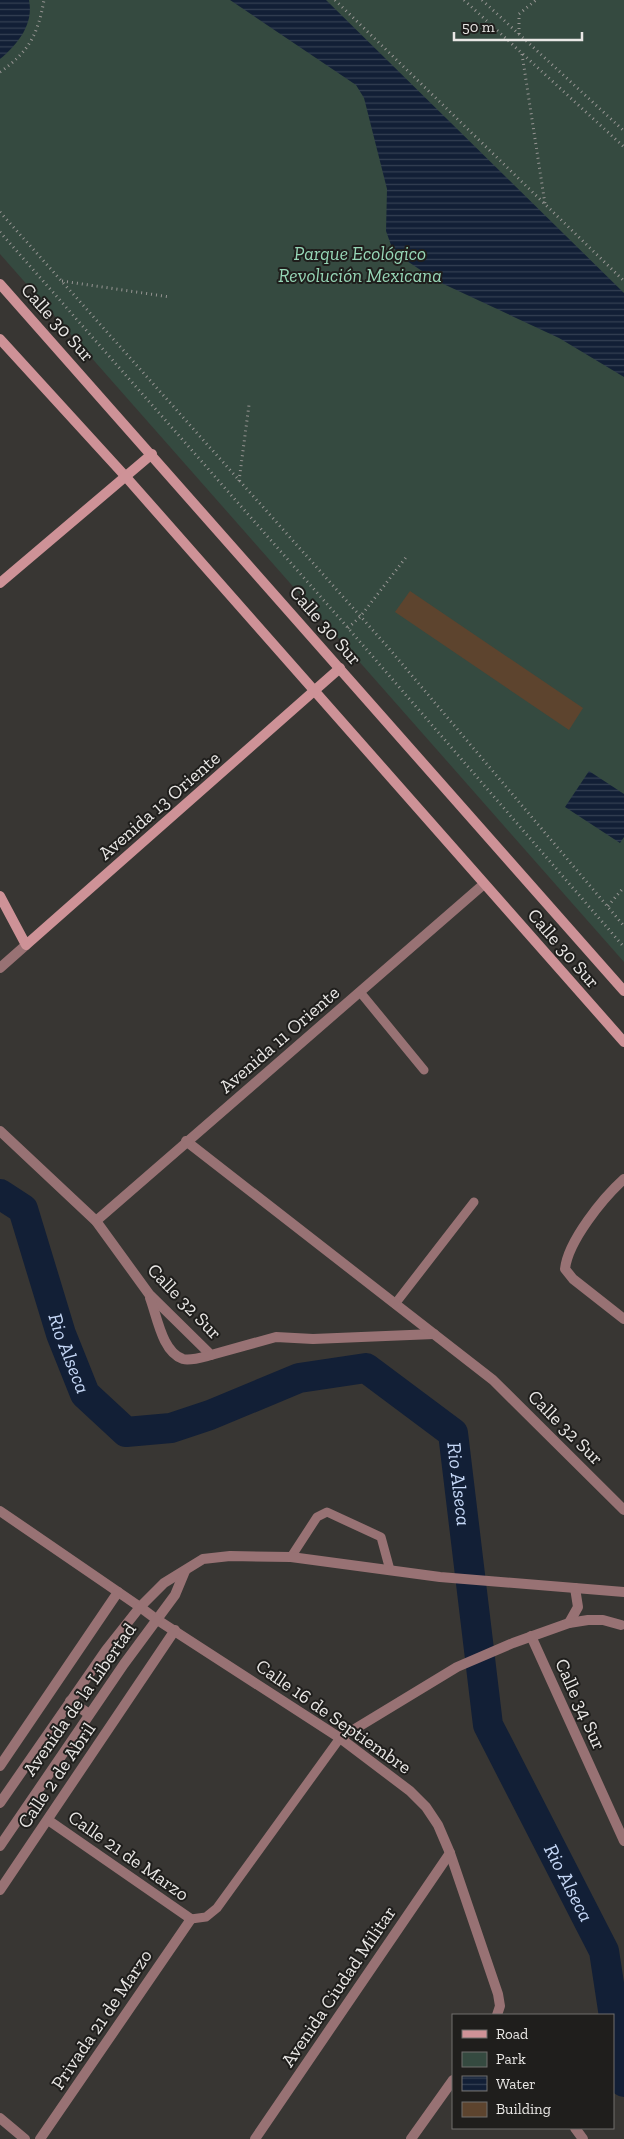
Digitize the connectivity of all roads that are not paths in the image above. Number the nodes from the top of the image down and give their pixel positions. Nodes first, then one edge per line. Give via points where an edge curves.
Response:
1 (0, 284) edge
2 (0, 339) edge
3 (152, 454) junction
4 (126, 477) junction
5 (1, 579) edge
6 (340, 668) junction
7 (315, 691) junction
8 (484, 884) junction
9 (0, 896) edge
10 (26, 945) junction
11 (0, 968) edge
12 (360, 992) junction
13 (624, 992) edge
14 (624, 1042) edge
15 (424, 1070) dead end
16 (0, 1131) edge
17 (186, 1141) junction
18 (624, 1179) edge
19 (474, 1202) dead end
20 (96, 1221) junction
21 (149, 1294) junction
22 (396, 1304) junction
23 (624, 1319) edge
24 (434, 1334) junction
25 (211, 1355) junction
26 (624, 1510) edge
27 (0, 1511) edge
28 (290, 1557) junction
29 (390, 1570) junction
30 (185, 1571) junction
31 (575, 1588) junction
32 (118, 1592) junction
33 (624, 1592) edge
34 (140, 1607) junction
35 (156, 1618) junction
36 (569, 1623) junction
37 (623, 1626) edge
38 (176, 1630) junction
39 (531, 1636) junction
40 (70, 1701) junction
41 (89, 1714) junction
42 (340, 1738) junction
43 (0, 1766) edge
44 (0, 1803) edge
45 (48, 1820) junction
46 (624, 1841) edge
47 (0, 1846) edge
48 (450, 1853) junction
49 (0, 1890) edge
50 (190, 1919) junction
51 (499, 2011) edge
52 (452, 2081) edge
53 (0, 2118) edge
54 (25, 2139) edge
55 (40, 2139) edge
56 (255, 2139) edge
57 (411, 2139) edge

1 - 3 main road, Calle 30 Sur
2 - 4 main road, Calle 30 Sur
3 - 4 main road
3 - 6 main road, Calle 30 Sur
4 - 5 main road
4 - 7 main road, Calle 30 Sur
6 - 7 main road, Avenida 13 Oriente
6 - 13 main road, Calle 30 Sur
7 - 8 main road, Calle 30 Sur
7 - 10 main road, Avenida 13 Oriente
8 - 12 street, Avenida 11 Oriente
8 - 14 main road, Calle 30 Sur
9 - 10 main road
10 - 11 street, Avenida 13 Oriente
12 - 15 lane
12 - 17 street, Avenida 11 Oriente
16 - 20 street, Calle 32 Sur
17 - 20 street, Avenida 11 Oriente
17 - 22 street, Calle 32 Sur
18 - 23 street via 600,1203 567,1257 565,1269
19 - 22 lane
20 - 21 street, Calle 32 Sur
21 - 25 street, Calle 32 Sur
21 - 25 street via 165,1341 173,1354 185,1359
22 - 24 street, Calle 32 Sur
24 - 25 street, Calle 32 Sur via 276,1338
24 - 26 street, Calle 32 Sur via 511,1396
27 - 32 street, Calle 16 de Septiembre
28 - 29 street, Avenida de la Libertad
28 - 29 lane via 316,1518 327,1512 380,1537
28 - 30 street, Avenida de la Libertad via 230,1556 203,1560
29 - 31 street, Avenida de la Libertad
30 - 34 street, Avenida de la Libertad via 164,1583
30 - 35 street, Avenida de la Libertad via 175,1595
31 - 33 street, Avenida de la Libertad
31 - 36 street via 578,1607
32 - 34 street, Calle 16 de Septiembre
32 - 43 street
34 - 35 street, Calle 16 de Septiembre
34 - 40 street, Avenida de la Libertad
35 - 38 street, Calle 16 de Septiembre
35 - 41 street, Avenida de la Libertad
36 - 37 street via 604,1620
36 - 39 street
38 - 42 street, Calle 16 de Septiembre
38 - 45 street, Calle 2 de Abril
39 - 42 street via 457,1667
39 - 46 street, Calle 34 Sur
40 - 41 street
40 - 44 street, Avenida de la Libertad
41 - 47 street, Avenida de la Libertad
42 - 48 street, Calle 16 de Septiembre via 426,1807
42 - 50 lane via 217,1908 206,1917
45 - 49 street, Calle 2 de Abril
45 - 50 street, Calle 21 de Marzo
48 - 51 street, Calle 16 de Septiembre via 498,1994
48 - 56 street, Avenida Ciudad Militar
50 - 55 street, Privada 21 de Marzo
52 - 57 street
53 - 54 street

